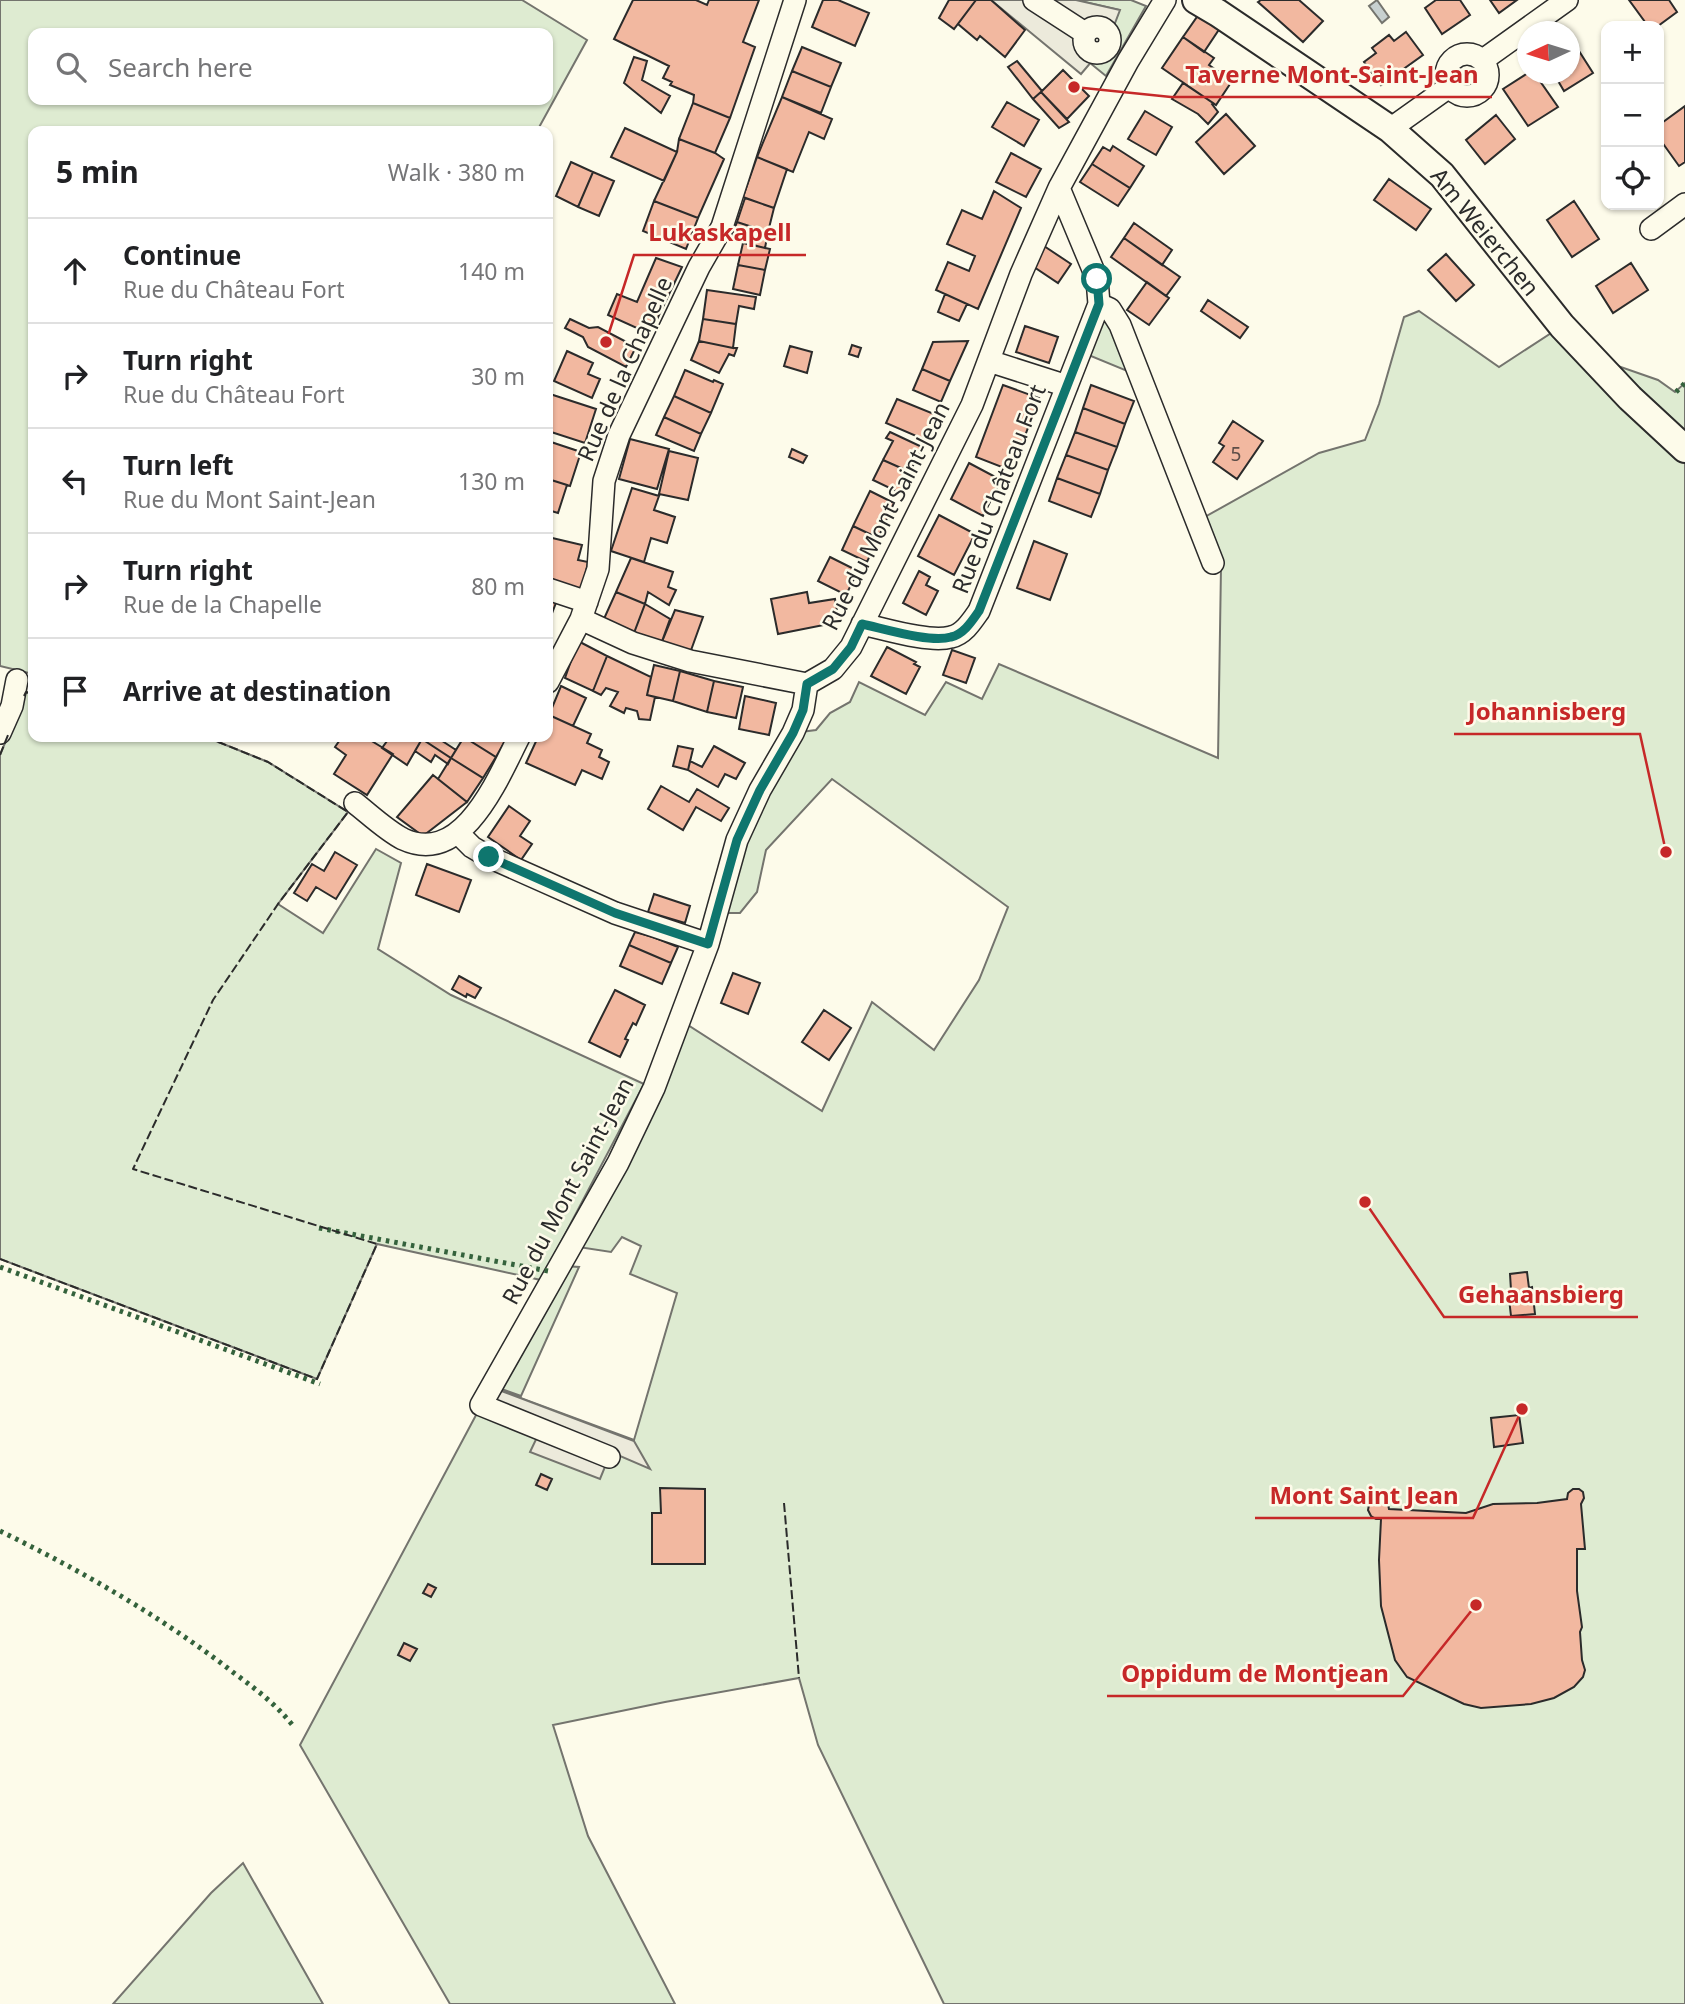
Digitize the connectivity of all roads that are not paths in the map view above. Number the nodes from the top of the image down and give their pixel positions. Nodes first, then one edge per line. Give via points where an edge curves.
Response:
1 (794, 0) edge
2 (1034, 0) edge
3 (1165, 0) edge
4 (1196, 0) edge
5 (1567, 0) edge
6 (1483, 60) junction
7 (1128, 61) junction
8 (1449, 87) junction
9 (1390, 129) junction
10 (1059, 188) junction
11 (1685, 204) edge
12 (1651, 229) dead end
13 (1099, 304) junction
14 (989, 361) junction
15 (1067, 386) junction
16 (1685, 449) edge
17 (1213, 563) dead end
18 (553, 592) edge
19 (584, 610) junction
20 (862, 624) junction
21 (553, 672) edge
22 (18, 680) dead end
23 (807, 684) junction
24 (0, 733) edge
25 (516, 742) edge
26 (355, 803) dead end
27 (458, 833) junction
28 (708, 944) junction
29 (609, 1457) dead end

1 - 19 street, Rue de la Chapelle via 722,227 619,435 604,481 598,569
2 - 7 street via 1086,33 1084,45 1090,52 1098,54 1108,48
3 - 7 street, Rue du Mont Saint-Jean
4 - 9 main road, Am Weierchen
5 - 6 street
6 - 8 street via 1464,53 1454,58 1447,66
6 - 8 street via 1489,79 1484,88 1466,96
7 - 10 street, Rue du Mont Saint-Jean
8 - 9 street
9 - 16 main road, Am Weierchen via 1442,175 1589,356
10 - 13 street via 1097,279
10 - 14 street, Rue du Mont Saint-Jean
11 - 12 street
13 - 15 street, Rue du Château Fort
13 - 17 street via 1110,309 1120,325
14 - 15 street
14 - 20 street, Rue du Mont Saint-Jean via 972,405
15 - 20 street, Rue du Château Fort via 979,611 967,628 953,637 931,638
18 - 19 street
19 - 21 street, Rue de la Chapelle
19 - 23 street via 632,643 690,661
20 - 23 street, Rue du Mont Saint-Jean via 833,669
22 - 24 street
23 - 28 street, Rue du Mont Saint-Jean via 793,733 737,840
25 - 27 street via 482,806
26 - 27 street via 402,838 421,844
27 - 28 street via 489,857 615,913
28 - 29 street, Rue du Mont Saint-Jean via 653,1088 618,1163 481,1405

